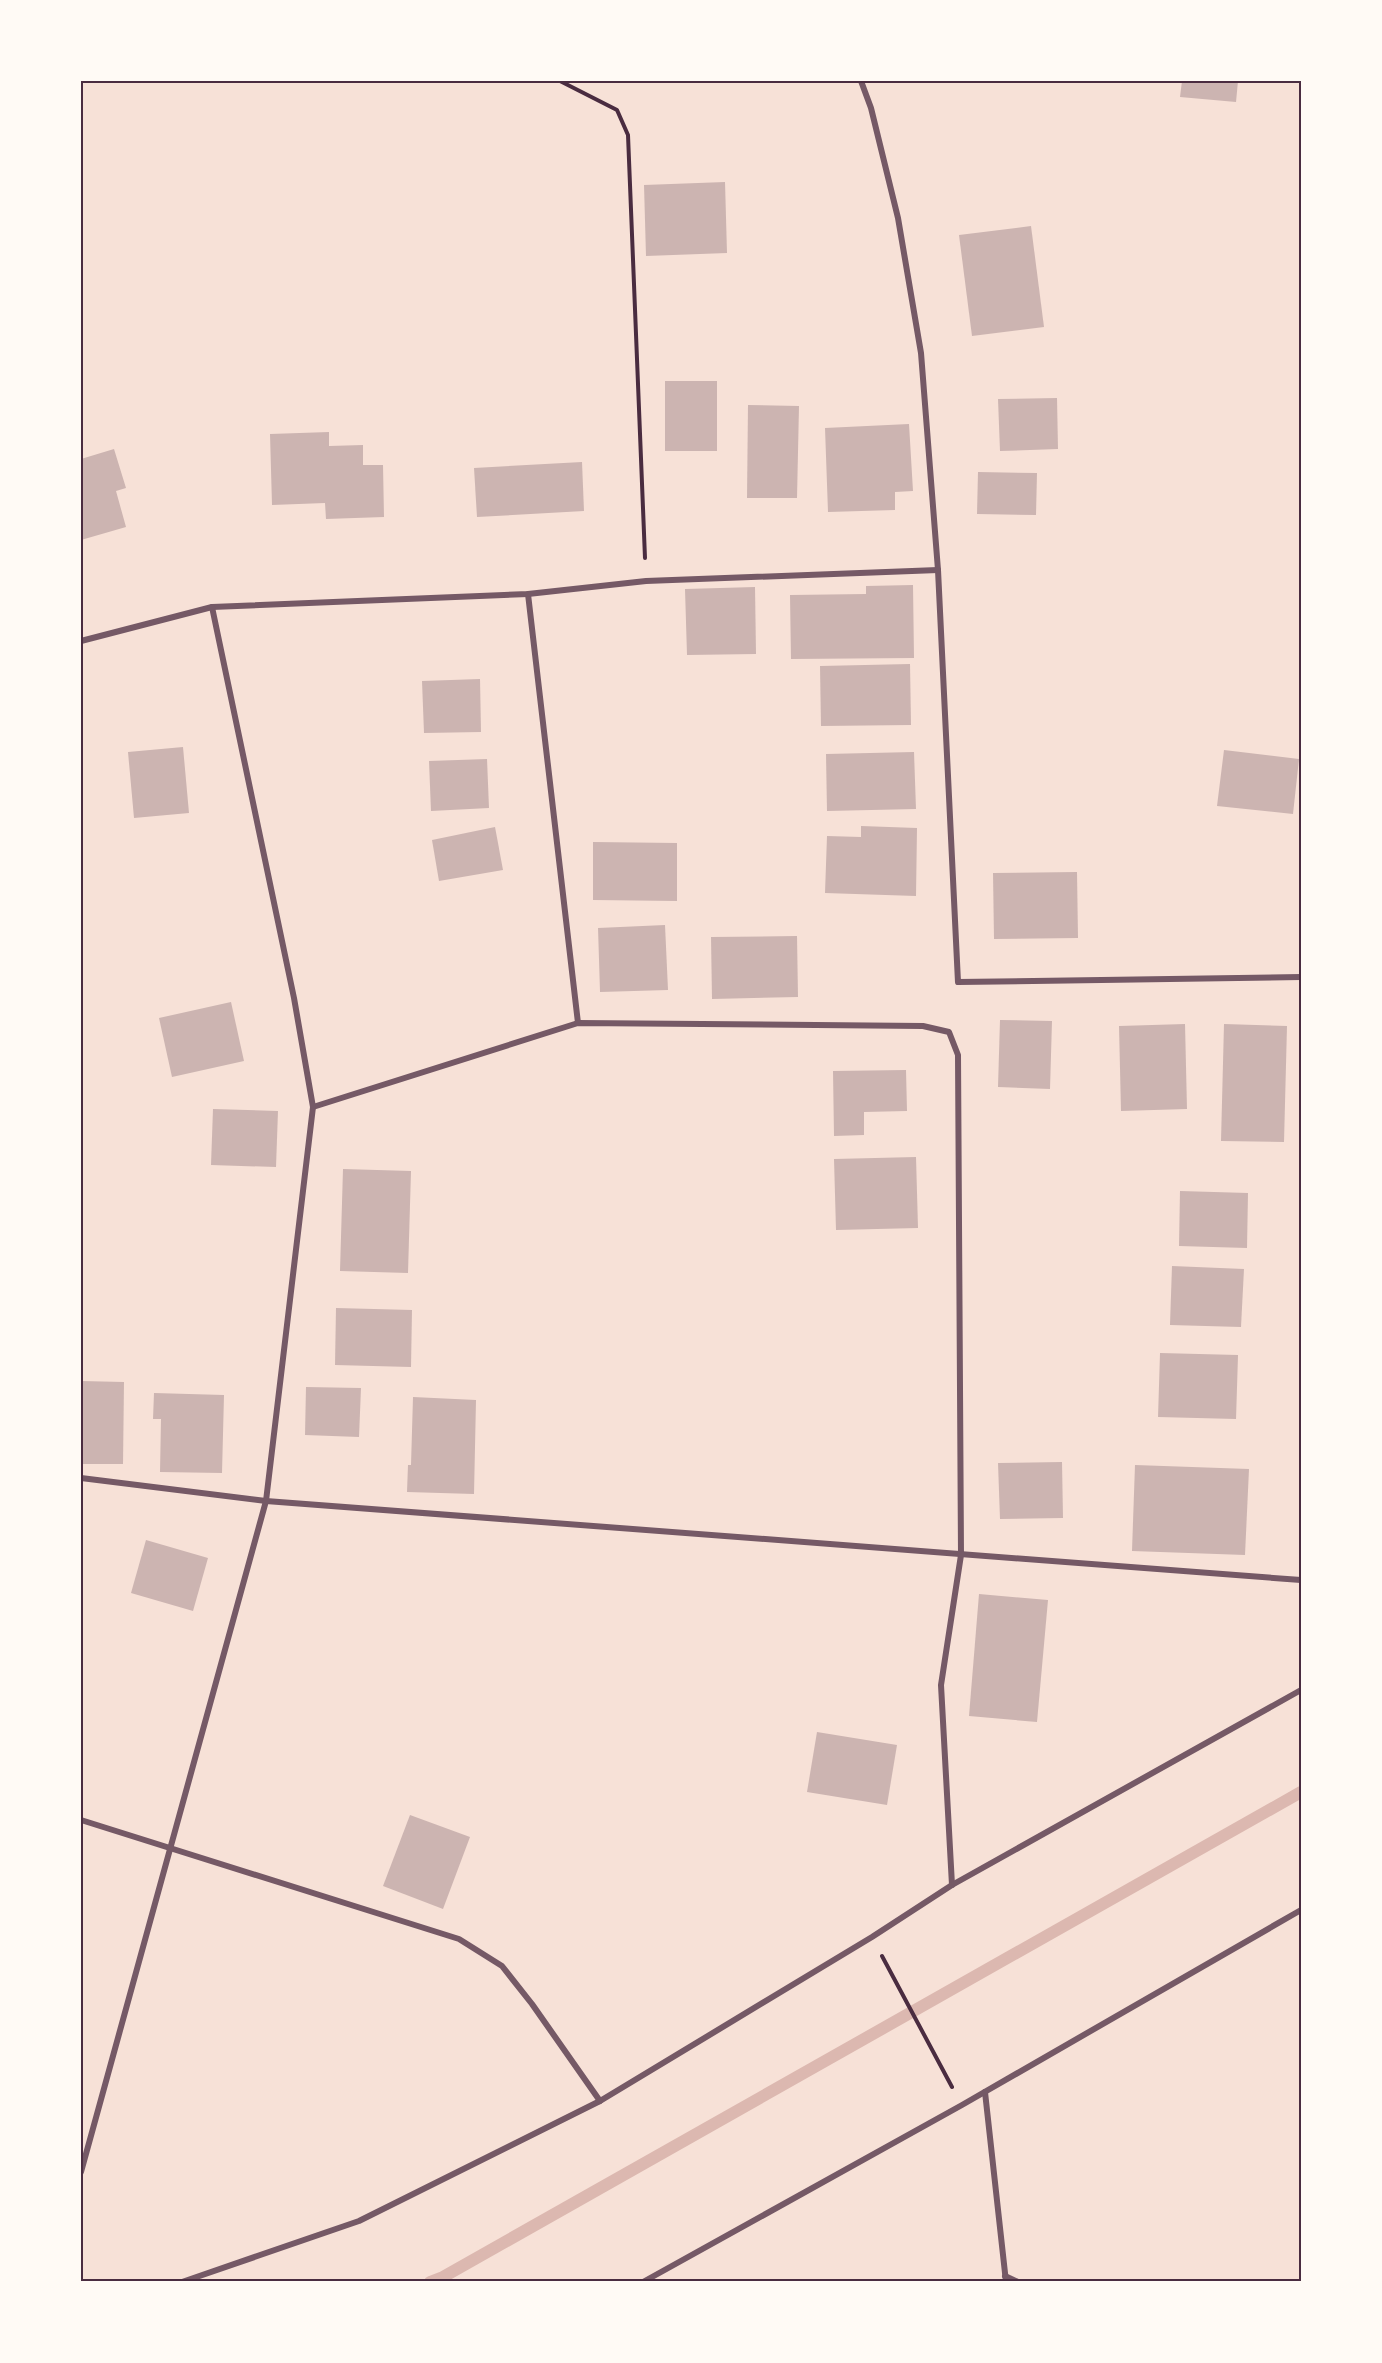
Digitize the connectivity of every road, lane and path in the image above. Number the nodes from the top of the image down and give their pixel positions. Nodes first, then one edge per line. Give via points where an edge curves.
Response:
1 (560, 81) edge
2 (861, 81) edge
3 (938, 570) junction
4 (646, 581) junction
5 (528, 594) junction
6 (212, 607) junction
7 (81, 642) edge
8 (1301, 977) edge
9 (578, 1023) junction
10 (312, 1107) junction
11 (81, 1478) edge
12 (266, 1501) junction
13 (961, 1555) junction
14 (1301, 1580) edge
15 (1301, 1690) edge
16 (81, 1820) edge
17 (170, 1849) junction
18 (952, 1886) junction
19 (1301, 1910) edge
20 (872, 1937) junction
21 (985, 2092) junction
22 (600, 2101) junction
23 (962, 2105) junction
24 (81, 2172) edge
25 (1005, 2279) edge
26 (182, 2282) edge
27 (643, 2282) edge
28 (1018, 2282) edge

1 - 4 path via 617,110 628,135
2 - 3 street via 898,218 921,353
3 - 4 street
3 - 8 street via 958,982
4 - 5 street
5 - 6 street
5 - 9 street
6 - 7 street
6 - 10 street via 294,998
9 - 10 street
9 - 13 street via 923,1026 949,1032 958,1055
10 - 12 street
11 - 12 street
12 - 13 street
12 - 17 street
13 - 14 street
13 - 18 street via 941,1685
15 - 18 street
16 - 17 street
17 - 22 street via 459,1939 502,1966
17 - 24 street
18 - 20 street
19 - 21 street
20 - 22 street
20 - 23 path
21 - 23 street
21 - 25 street
22 - 26 street via 359,2221
23 - 27 street
25 - 28 street

